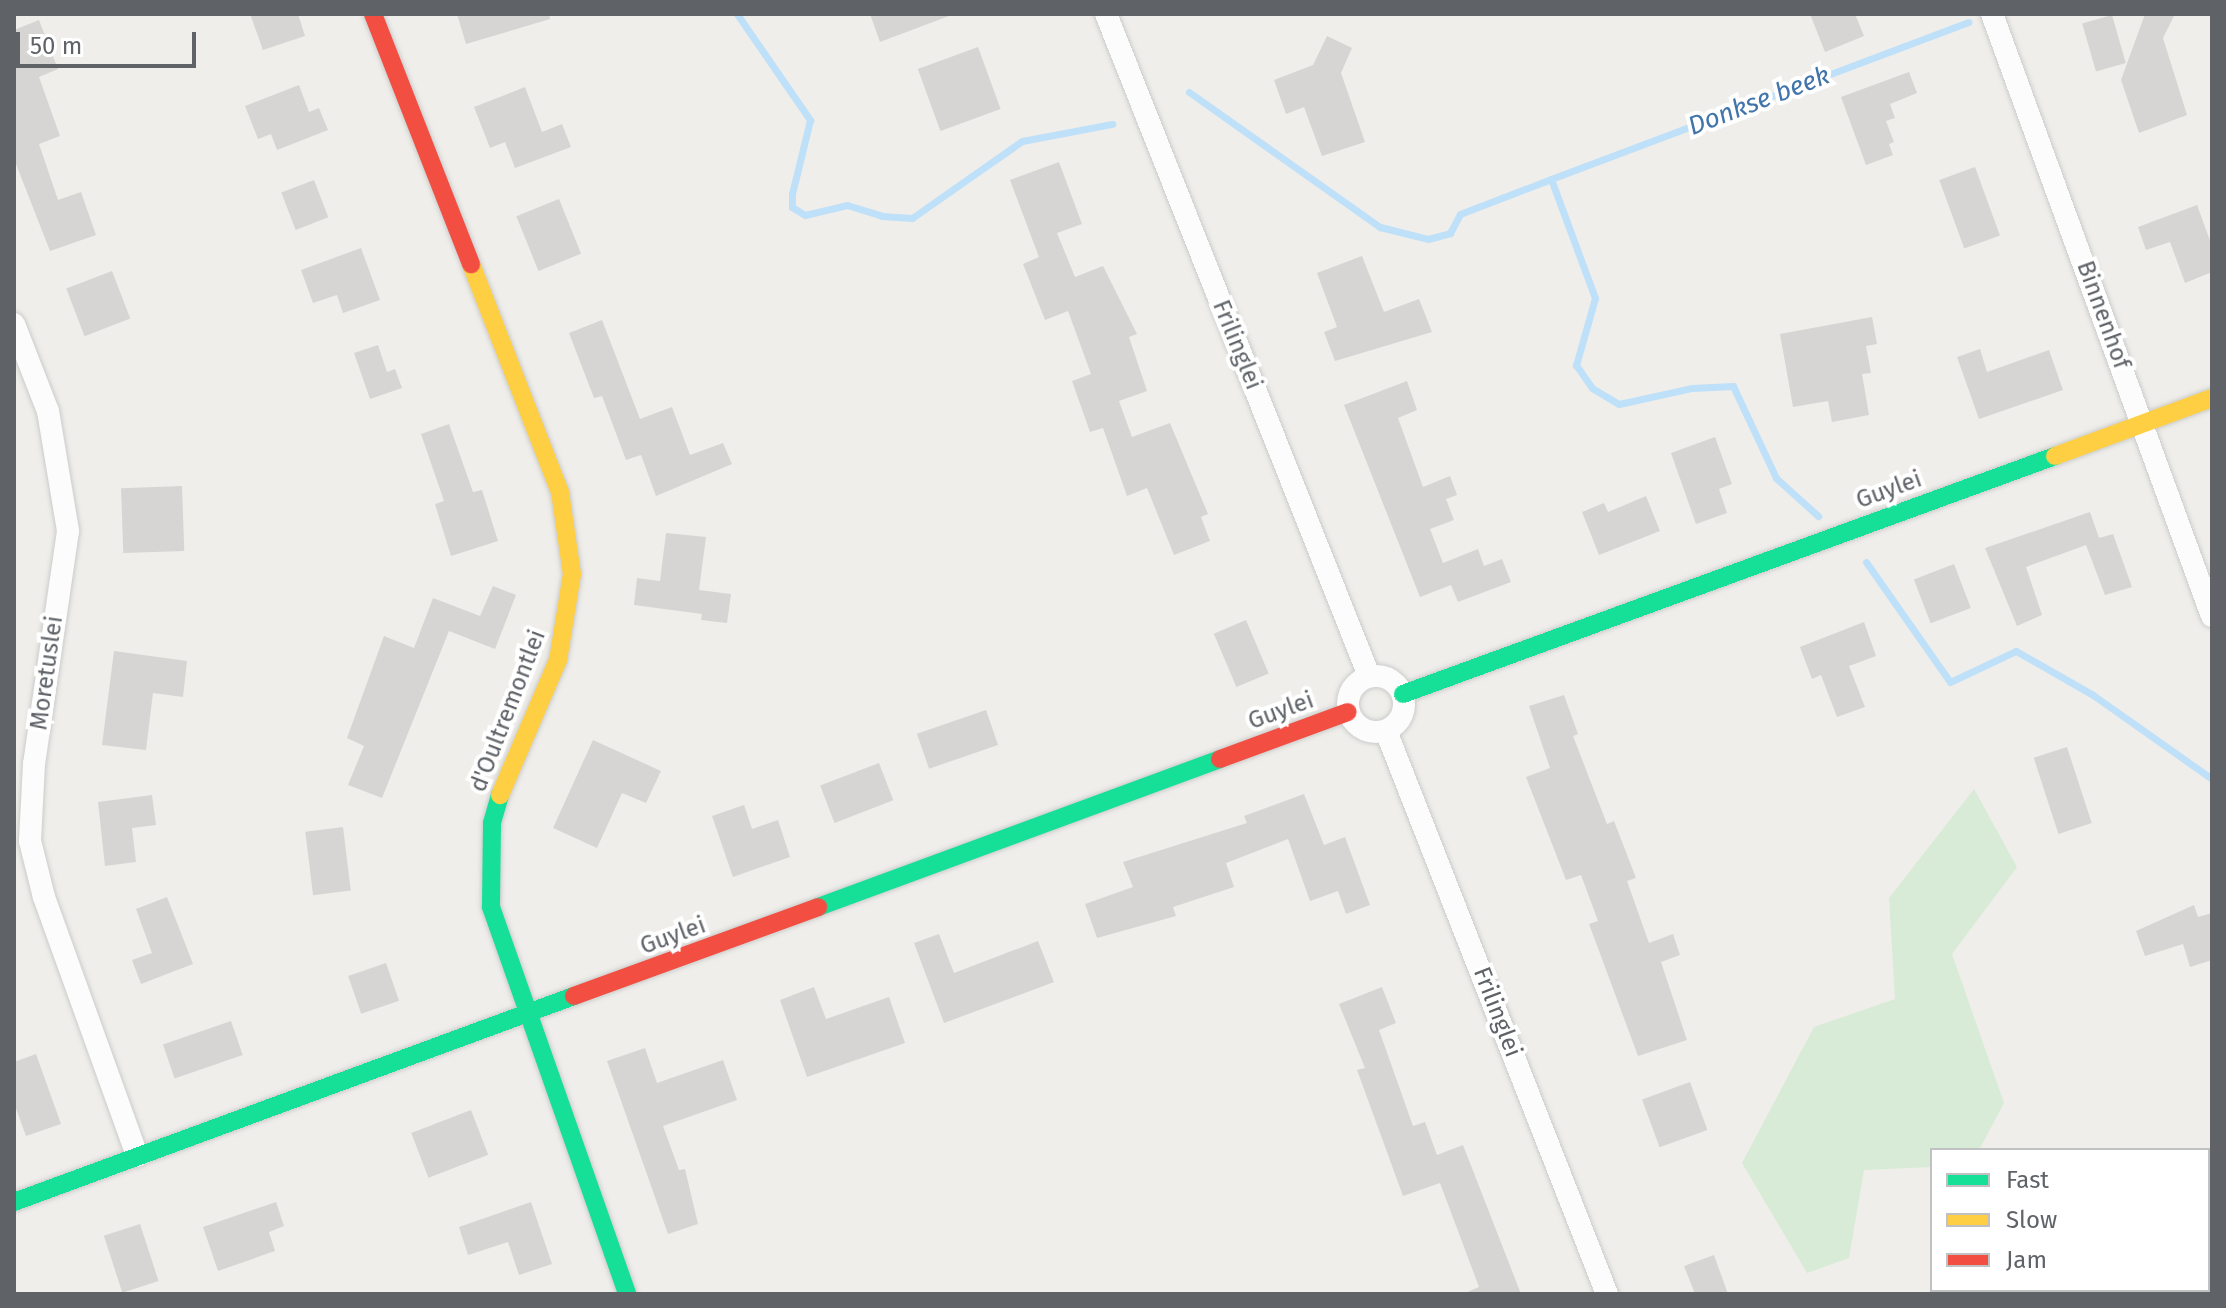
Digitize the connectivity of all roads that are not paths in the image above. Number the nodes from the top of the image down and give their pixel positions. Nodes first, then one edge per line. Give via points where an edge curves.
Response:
1 (373, 14) edge
2 (1106, 14) edge
3 (1992, 14) edge
4 (14, 324) edge
5 (2212, 398) edge
6 (2142, 423) junction
7 (2212, 616) edge
8 (1369, 676) junction
9 (1403, 694) junction
10 (1348, 712) junction
11 (1386, 731) junction
12 (22, 839) edge
13 (525, 1016) junction
14 (137, 1156) junction
15 (14, 1202) edge
16 (627, 1294) edge
17 (1607, 1294) edge

1 - 13 street, d'Oultremontlei via 560,492 570,538 571,589 558,660 503,783 488,860 491,907
2 - 8 street, Frilinglei
3 - 6 street, Binnenhof
4 - 12 street, Moretuslei via 48,411 68,531
5 - 6 street, Guylei
6 - 7 street, Binnenhof
6 - 9 street, Guylei
8 - 9 street via 1390,679
8 - 10 street via 1352,687
9 - 11 street via 1401,718
10 - 11 street via 1360,728
10 - 13 street, Guylei
11 - 17 street, Frilinglei
12 - 14 street, Moretuslei
13 - 14 street, Guylei
13 - 16 street, d'Oultremontlei
14 - 15 street, Guylei

